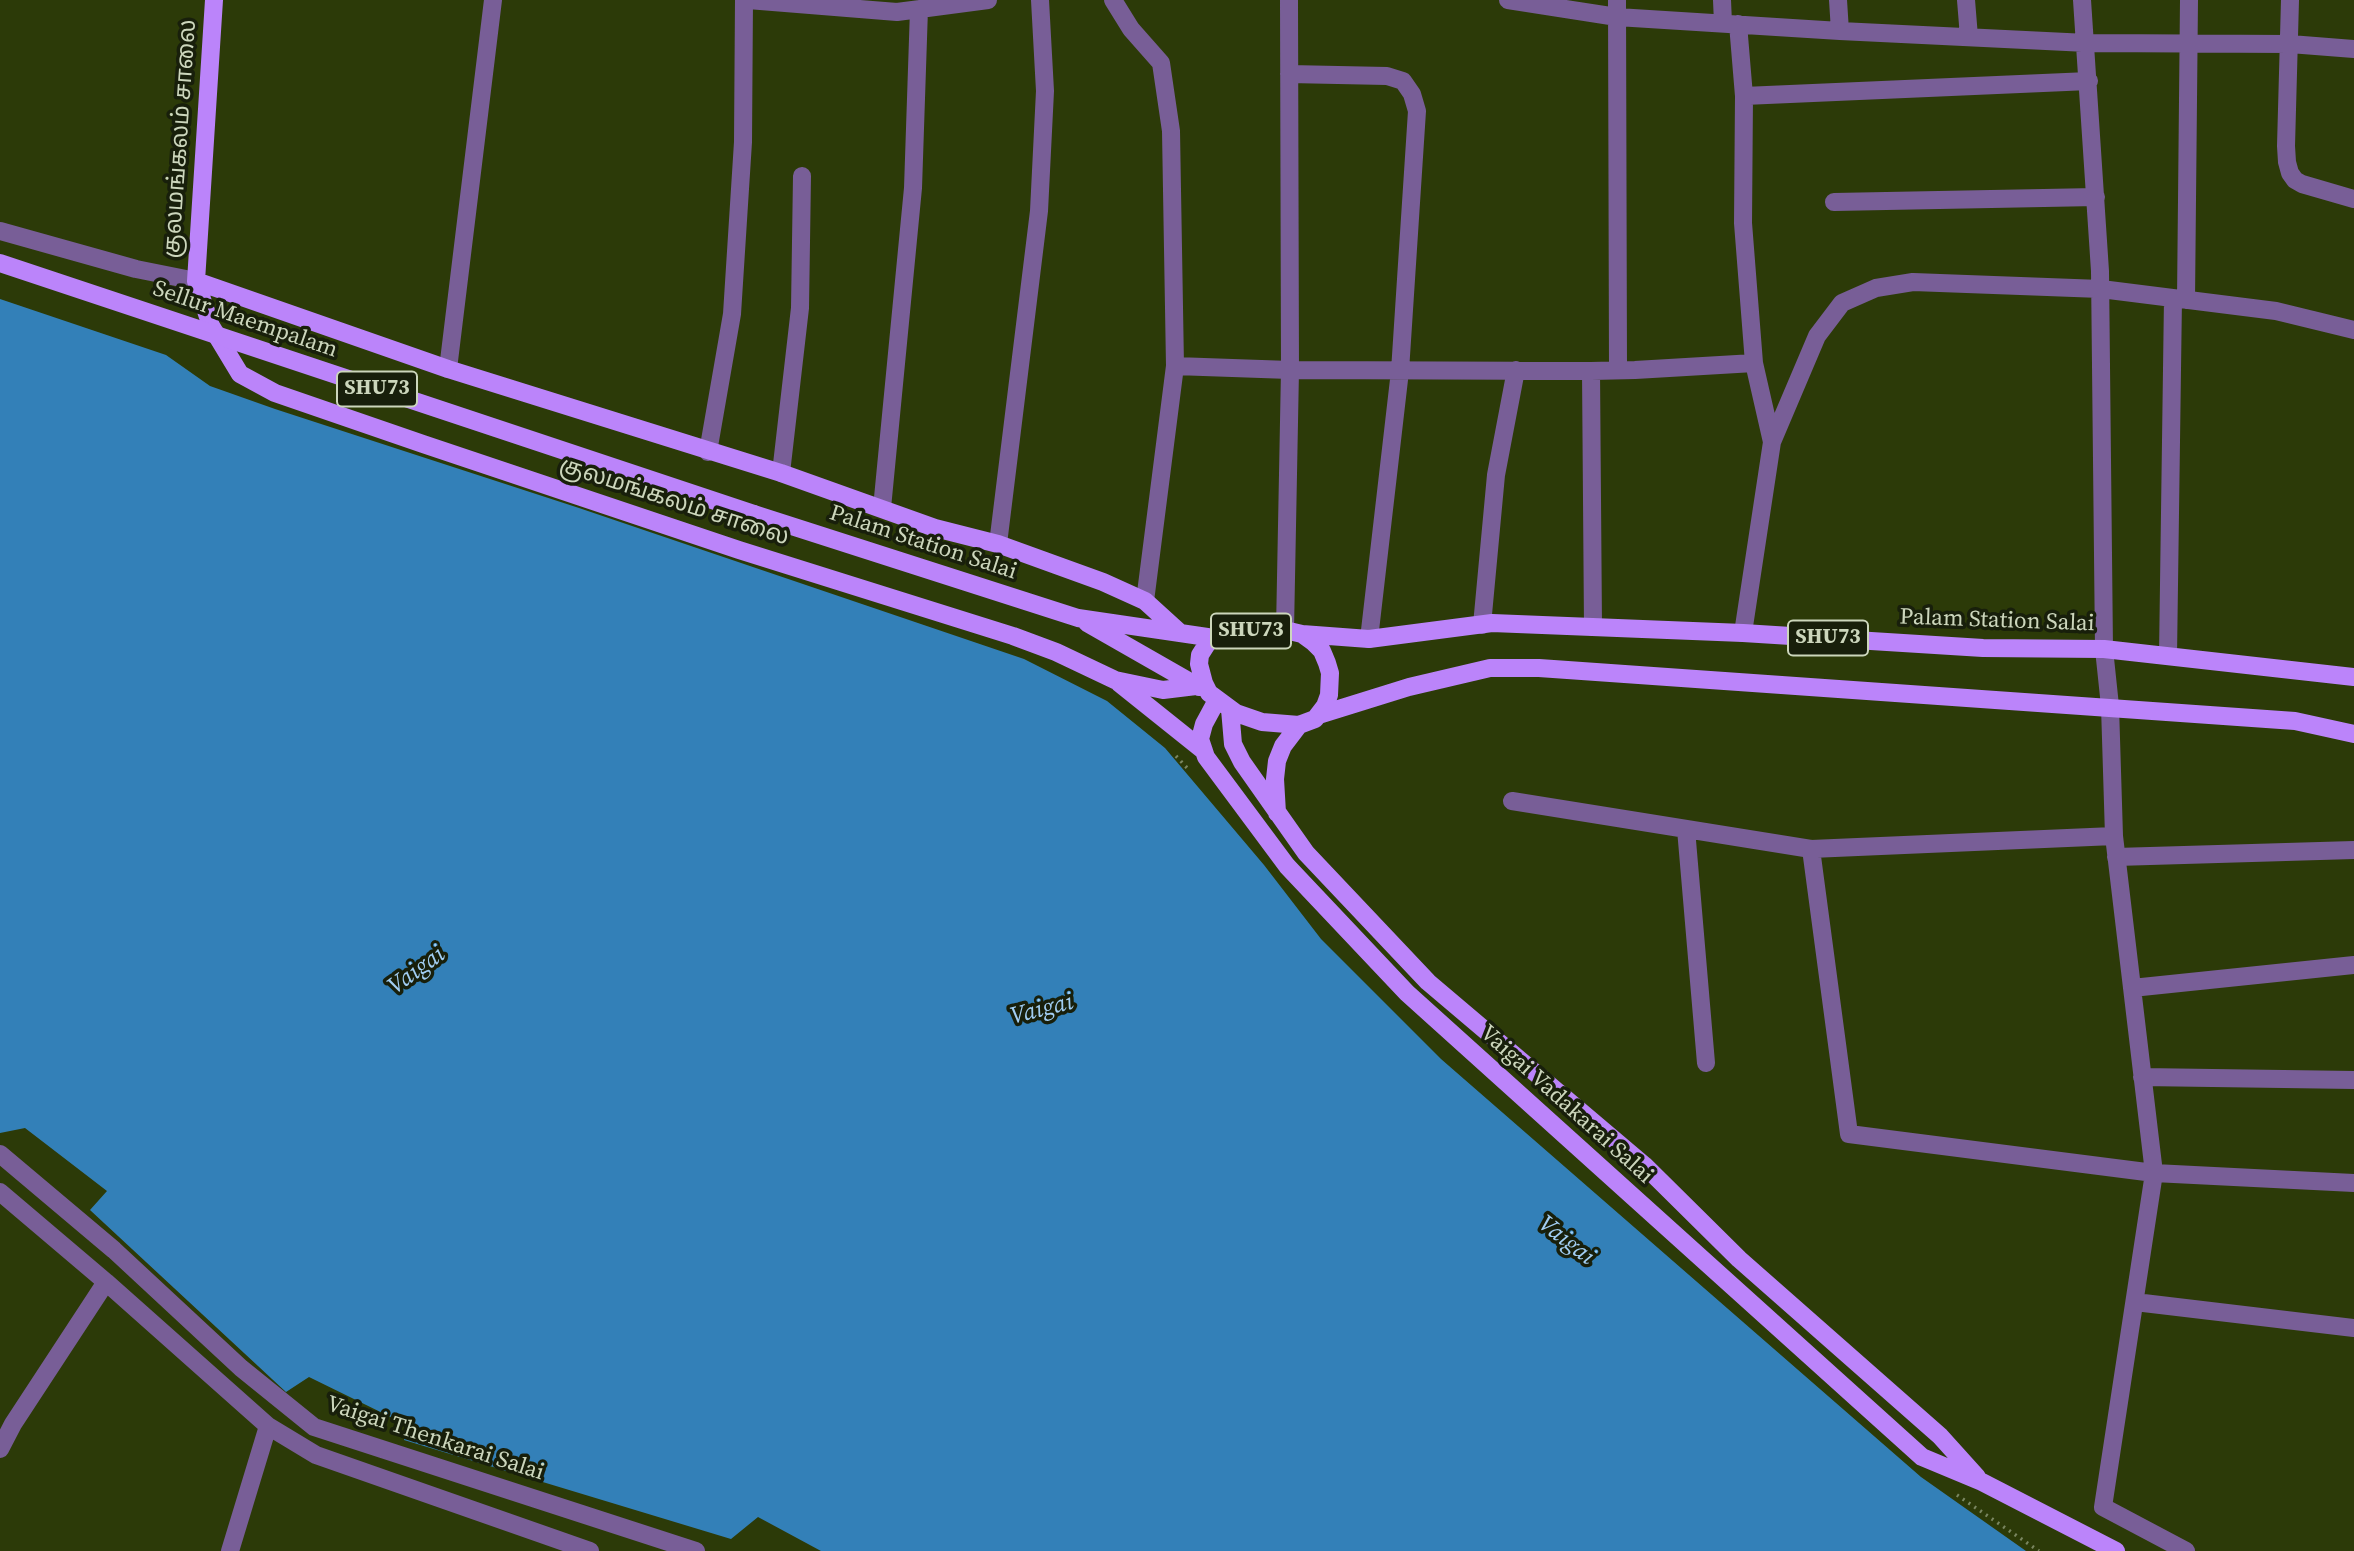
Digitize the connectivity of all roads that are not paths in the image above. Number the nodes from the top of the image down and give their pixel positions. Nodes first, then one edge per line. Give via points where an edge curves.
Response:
1 (214, 0) edge
2 (493, 0) edge
3 (746, 0) edge
4 (986, 0) edge
5 (1040, 0) edge
6 (1113, 0) edge
7 (1289, 0) edge
8 (1508, 0) edge
9 (1722, 0) edge
10 (1838, 0) edge
11 (1966, 0) edge
12 (2082, 0) edge
13 (2189, 0) edge
14 (2290, 0) edge
15 (797, 1) edge
16 (1536, 1) edge
17 (896, 6) edge
18 (1616, 8) edge
19 (919, 9) junction
20 (1731, 24) junction
21 (1840, 31) junction
22 (1969, 37) junction
23 (2087, 43) junction
24 (2190, 44) junction
25 (2290, 44) junction
26 (2354, 49) edge
27 (1289, 74) junction
28 (2089, 81) junction
29 (1744, 96) junction
30 (802, 176) dead end
31 (2096, 197) junction
32 (2354, 199) edge
33 (1834, 202) dead end
34 (0, 231) edge
35 (0, 263) edge
36 (196, 281) junction
37 (2101, 289) junction
38 (2180, 299) junction
39 (2354, 330) edge
40 (1754, 363) junction
41 (1175, 366) junction
42 (448, 369) junction
43 (1290, 370) junction
44 (1516, 370) junction
45 (1591, 370) junction
46 (1618, 370) junction
47 (1401, 371) junction
48 (1772, 442) junction
49 (708, 452) junction
50 (781, 473) junction
51 (883, 509) junction
52 (754, 514) joint
53 (998, 544) junction
54 (1145, 601) junction
55 (1077, 618) junction
56 (1482, 625) junction
57 (1593, 627) junction
58 (1178, 631) junction
59 (1293, 632) junction
60 (1743, 633) junction
61 (1214, 638) junction
62 (1369, 639) junction
63 (2104, 649) junction
64 (2168, 656) junction
65 (2354, 677) edge
66 (1115, 680) junction
67 (1213, 697) junction
68 (2110, 706) junction
69 (1320, 715) junction
70 (1299, 725) junction
71 (2354, 734) edge
72 (1204, 751) junction
73 (1512, 800) dead end
74 (1277, 813) junction
75 (1686, 829) junction
76 (2114, 836) junction
77 (1811, 849) junction
78 (2354, 850) edge
79 (2116, 857) junction
80 (2354, 965) edge
81 (2132, 988) junction
82 (1706, 1063) dead end
83 (2142, 1077) junction
84 (2354, 1080) edge
85 (0, 1154) edge
86 (2154, 1173) junction
87 (2354, 1183) edge
88 (0, 1192) edge
89 (106, 1282) junction
90 (2135, 1303) junction
91 (2354, 1328) edge
92 (7, 1421) edge
93 (268, 1426) junction
94 (0, 1449) edge
95 (1982, 1482) junction
96 (230, 1551) edge
97 (590, 1551) edge
98 (696, 1551) edge
99 (2116, 1551) edge
100 (2186, 1551) edge

1 - 36 main road, குலமங்கலம் சாலை
2 - 42 street
3 - 15 street
3 - 49 street via 732,314
4 - 19 street
5 - 53 street via 1045,91 1039,212
6 - 41 street via 1161,63 1171,131
7 - 27 street
8 - 16 street
9 - 20 street
10 - 21 street
11 - 22 street
12 - 23 street
13 - 24 street
14 - 25 street
15 - 17 street
16 - 18 street
17 - 19 street
18 - 20 street
18 - 46 street
19 - 51 street via 913,188
20 - 21 street
20 - 29 street
21 - 22 street
22 - 23 street
23 - 24 street
23 - 28 street
24 - 25 street
24 - 38 street
25 - 26 street
25 - 32 street via 2286,146 2290,173 2302,184
27 - 43 street
27 - 47 street via 1387,76 1403,81 1412,94 1417,111
28 - 29 street
28 - 31 street
29 - 40 street via 1743,223
30 - 50 street via 800,308
31 - 33 street
31 - 37 street
34 - 36 street
35 - 52 main road, Sellur Maempalam / SHU73, bridge
36 - 42 main road, குலமங்கலம் சாலை
36 - 66 main road, குலமங்கலம் சாலை via 211,326 240,374 275,393 739,550 1013,636
37 - 38 street
37 - 48 street via 1913,282 1876,288 1842,303 1817,335
37 - 63 street
38 - 39 street via 2276,311
38 - 64 street
40 - 46 street
40 - 48 street
41 - 43 street
41 - 54 street
42 - 49 main road, குலமங்கலம் சாலை
43 - 47 street
43 - 59 street
44 - 45 street
44 - 47 street
44 - 56 street via 1496,475
45 - 46 street
45 - 57 street
47 - 62 street
48 - 60 street
49 - 50 main road, குலமங்கலம் சாலை
50 - 51 main road, குலமங்கலம் சாலை
51 - 53 main road, குலமங்கலம் சாலை
52 - 55 main road, Palam Station Salai / SHU73
53 - 54 main road, குலமங்கலம் சாலை
54 - 58 main road, குலமங்கலம் சாலை
55 - 58 main road, Palam Station Salai / SHU73
55 - 67 main road, Palam Station Salai / SHU73
56 - 57 main road, Palam Station Salai / SHU73
56 - 62 main road, Palam Station Salai / SHU73
57 - 60 main road, Palam Station Salai / SHU73
58 - 61 main road, Palam Station Salai / SHU73
59 - 61 main road, SHU73 via 1242,631
59 - 62 main road, Palam Station Salai / SHU73
59 - 69 main road, SHU73 via 1322,651 1330,673 1329,695
60 - 63 main road, Palam Station Salai / SHU73 via 1983,648
61 - 67 main road, SHU73 via 1203,649 1199,664
63 - 64 main road, Palam Station Salai / SHU73
63 - 68 street
64 - 65 main road, Palam Station Salai / SHU73
66 - 67 main road, குலமங்கலம் சாலை
66 - 72 main road, Vaigai Vadakarai Salai
67 - 70 main road, SHU73 via 1236,713 1262,722
67 - 72 main road via 1200,739
67 - 74 main road, Vaigai Vadakarai Salai via 1242,762
68 - 69 main road, SHU73 via 1490,668
68 - 71 main road, SHU73 via 2295,721
68 - 76 street
69 - 70 main road, SHU73
70 - 74 main road via 1277,761
72 - 95 main road, Vaigai Vadakarai Salai via 1287,866 1407,993 1922,1457
73 - 75 street
74 - 95 main road, Vaigai Vadakarai Salai via 1306,853 1428,982 1644,1165 1739,1259 1940,1436
75 - 77 street
75 - 82 street
76 - 77 street
76 - 79 street
77 - 86 street via 1849,1134
78 - 79 street
79 - 81 street
80 - 81 street
81 - 83 street
83 - 84 street
83 - 86 street
85 - 98 street, Vaigai Thenkarai Salai via 314,1427
86 - 87 street
86 - 90 street
88 - 89 street
89 - 92 street
89 - 93 street
90 - 91 street
90 - 100 street via 2103,1507
92 - 94 street
93 - 96 street
93 - 97 street via 316,1455
95 - 99 main road, Vaigai Vadakarai Salai

